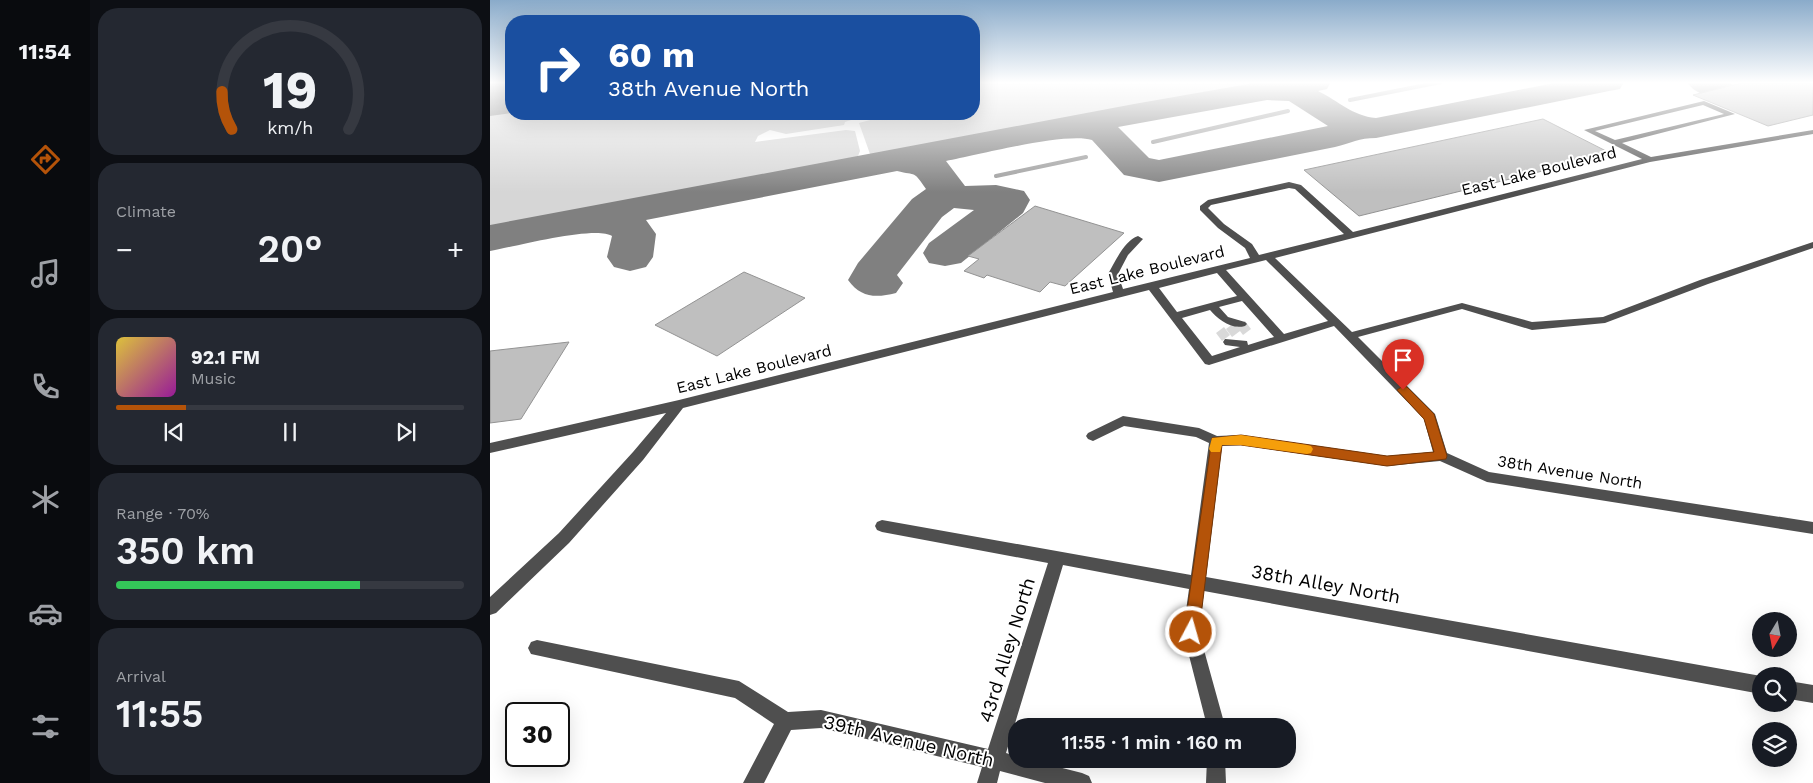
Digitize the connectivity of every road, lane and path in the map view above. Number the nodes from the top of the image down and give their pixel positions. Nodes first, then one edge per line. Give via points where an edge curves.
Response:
1 (1637, 119) edge
2 (1713, 119) edge
3 (1813, 132) edge
4 (1614, 143) junction
5 (1650, 160) junction
6 (1351, 235) junction
7 (1138, 240) dead end
8 (1813, 245) edge
9 (1262, 258) junction
10 (1219, 268) junction
11 (1152, 286) junction
12 (1119, 294) junction
13 (1246, 298) junction
14 (1212, 306) junction
15 (1175, 316) junction
16 (1336, 322) junction
17 (1229, 325) tunnel mouth
18 (1350, 336) junction
19 (1282, 339) junction
20 (679, 405) junction
21 (1093, 436) dead end
22 (1216, 441) junction
23 (490, 448) edge
24 (1441, 456) junction
25 (882, 526) dead end
26 (1813, 528) edge
27 (1057, 558) junction
28 (1196, 583) junction
29 (490, 608) edge
30 (537, 648) dead end
31 (1752, 683) edge
32 (1797, 691) edge
33 (1813, 694) edge
34 (1214, 718) edge
35 (786, 721) junction
36 (995, 760) junction
37 (1216, 768) edge
38 (753, 783) edge
39 (988, 783) edge
40 (1082, 783) edge
41 (1216, 783) edge

1 - 4 street via 1588,130
2 - 4 street
3 - 5 street, East Lake Boulevard
4 - 5 street
5 - 6 street, East Lake Boulevard
6 - 9 street, East Lake Boulevard
6 - 9 street via 1298,188 1289,186 1208,203 1203,208
7 - 12 street via 1124,254 1113,274
8 - 18 street via 1604,320 1532,326 1462,306
9 - 10 street, East Lake Boulevard
9 - 16 street
10 - 11 street, East Lake Boulevard
10 - 13 street
11 - 12 street, East Lake Boulevard
11 - 15 street
12 - 20 street, East Lake Boulevard
13 - 14 street
13 - 19 street
14 - 15 street
14 - 17 street
15 - 19 street via 1209,362 1242,342
16 - 18 street
16 - 19 street
18 - 24 street via 1430,417
20 - 23 street, East Lake Boulevard
20 - 29 street via 564,538
21 - 22 street via 1123,421 1199,433
22 - 24 street via 1241,440 1387,461
22 - 28 street
24 - 26 street, 38th Avenue North via 1488,478
25 - 27 street, 38th Alley North
27 - 28 street, 38th Alley North
27 - 36 street, 43rd Alley North
28 - 31 street, 38th Alley North
28 - 34 street via 1191,632
30 - 35 street via 739,690
32 - 33 street
35 - 36 street, 39th Avenue North via 821,719
35 - 38 street
36 - 39 street, 43rd Alley North
36 - 40 street, 39th Avenue North
37 - 41 street

